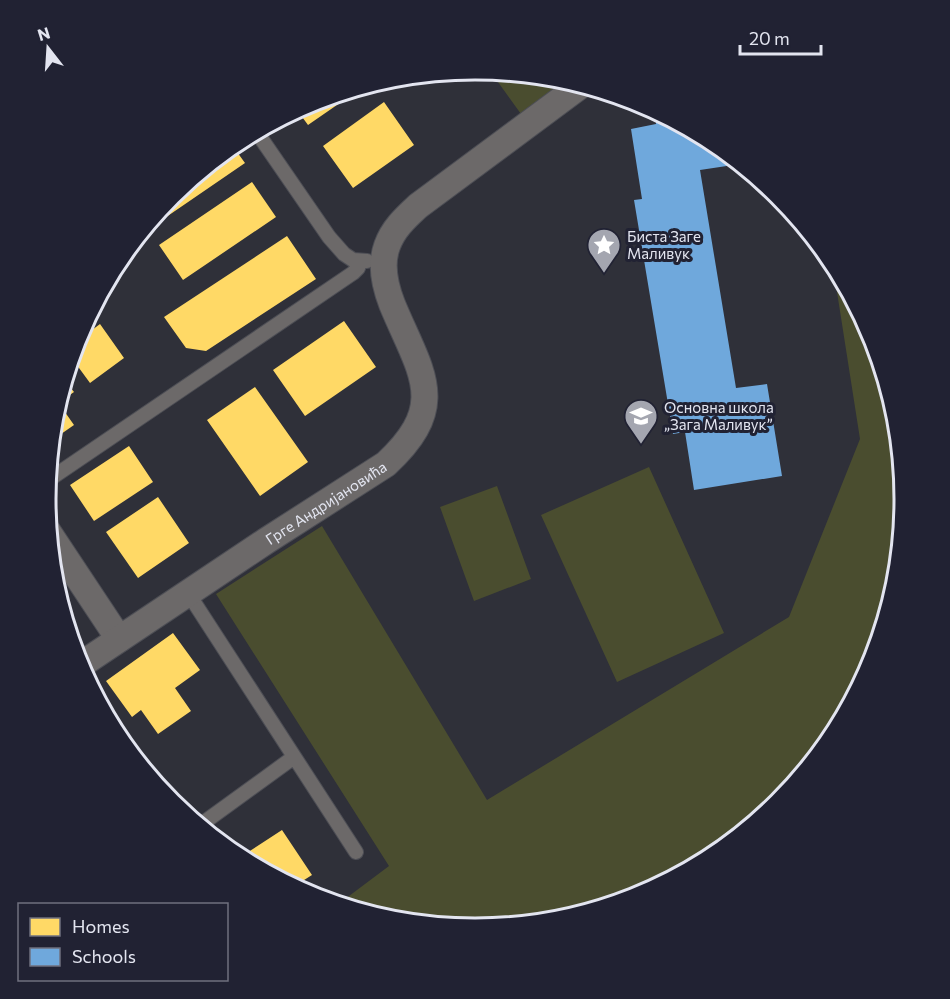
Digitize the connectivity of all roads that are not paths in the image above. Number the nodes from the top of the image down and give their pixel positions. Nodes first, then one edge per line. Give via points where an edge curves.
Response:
1 (572, 91) edge
2 (261, 139) edge
3 (372, 261) junction
4 (56, 475) edge
5 (58, 547) edge
6 (188, 593) junction
7 (119, 639) junction
8 (87, 660) edge
9 (294, 757) junction
10 (206, 821) edge
11 (356, 852) dead end

1 - 3 street, Грге Андријановића via 418,206 398,225 387,246
2 - 3 lane via 344,254
3 - 4 lane
3 - 6 street, Грге Андријановића via 384,277 426,387 422,413 412,435 386,464
5 - 7 street
6 - 7 street, Грге Андријановића
6 - 9 lane
7 - 8 street, Грге Андријановића
9 - 10 lane
9 - 11 lane

